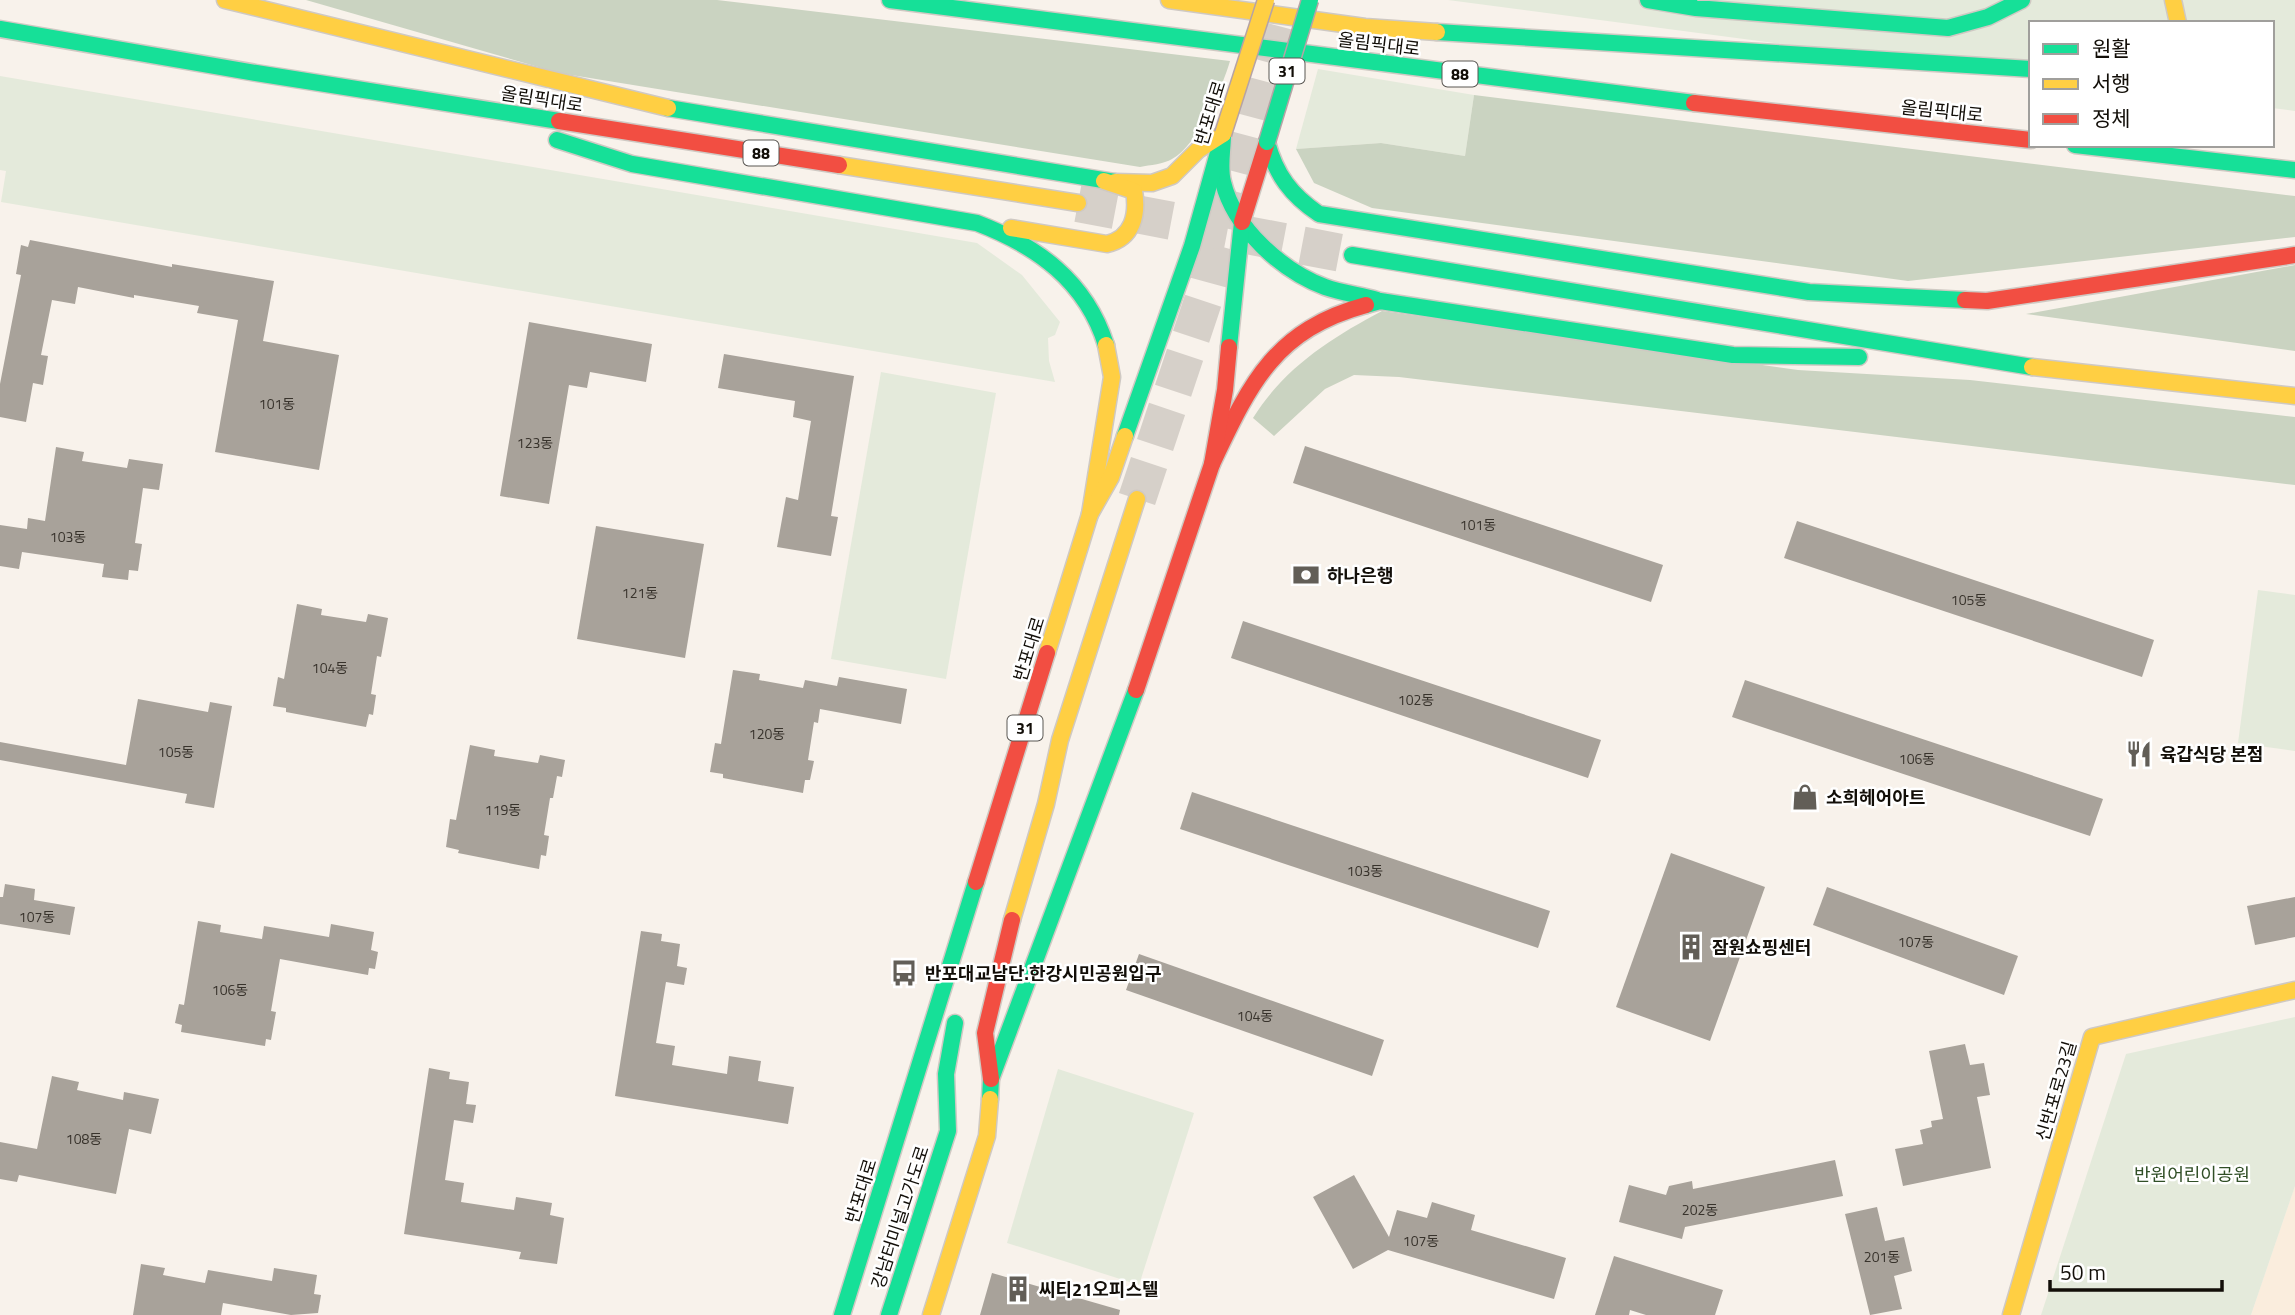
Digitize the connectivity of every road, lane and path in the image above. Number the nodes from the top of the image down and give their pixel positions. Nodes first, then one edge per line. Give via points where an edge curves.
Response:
1 (225, 0) edge
2 (1168, 0) edge
3 (1266, 0) edge
4 (1310, 0) edge
5 (1648, 0) edge
6 (2022, 0) edge
7 (2174, 0) edge
8 (898, 1) edge
9 (2178, 21) edge
10 (1085, 26) junction
11 (1365, 27) junction
12 (0, 29) edge
13 (2029, 69) edge
14 (445, 103) junction
15 (1223, 134) junction
16 (2029, 140) edge
17 (1267, 142) junction
18 (2093, 147) edge
19 (2295, 170) edge
20 (1095, 178) junction
21 (1078, 203) tunnel mouth
22 (1339, 219) junction
23 (1242, 222) junction
24 (977, 223) junction
25 (1314, 230) dead end
26 (2295, 254) edge
27 (1352, 255) tunnel mouth
28 (1309, 258) dead end
29 (1334, 290) junction
30 (1380, 301) junction
31 (1990, 359) junction
32 (2295, 396) edge
33 (1212, 464) junction
34 (1137, 499) tunnel mouth
35 (1090, 514) junction
36 (1060, 740) junction
37 (1031, 797) dead end
38 (1004, 844) dead end
39 (980, 876) junction
40 (959, 941) junction
41 (963, 978) dead end
42 (2295, 990) edge
43 (958, 1006) dead end
44 (991, 1079) junction
45 (948, 1131) junction
46 (842, 1315) edge
47 (889, 1315) edge
48 (931, 1315) edge
49 (2011, 1315) edge

1 - 20 main road via 674,109
2 - 11 main road
3 - 15 main road, 반포대로 / 31, bridge
4 - 17 main road, 31, bridge
5 - 6 main road via 1696,8 1948,28 1988,17
7 - 9 main road
8 - 10 main road, 올림픽대로 / 88
10 - 11 main road
10 - 16 main road, 올림픽대로 / 88 via 1591,91
11 - 13 main road
12 - 14 main road, 올림픽대로 / 88
14 - 21 main road, 올림픽대로 / 88
14 - 24 main road via 632,164
15 - 20 main road via 1198,150 1172,176 1152,183
15 - 23 main road via 1223,181
15 - 35 main road, 반포대로 / 31 via 1192,246 1111,477
17 - 22 main road via 1273,166 1300,202
17 - 23 main road, 31
18 - 19 main road
20 - 24 main road via 1134,191 1134,220 1117,243
22 - 25 main road
22 - 26 main road via 1809,292 1987,301
23 - 29 main road via 1288,266
23 - 33 main road, 31 via 1225,390
24 - 35 main road via 1014,237 1050,262 1084,302 1104,338 1112,377
27 - 31 main road
28 - 29 main road via 1320,278
29 - 30 main road
30 - 31 main road via 1733,355
30 - 33 main road via 1336,313 1292,340 1246,393
31 - 32 main road
33 - 44 main road, 31 via 1127,717
34 - 36 main road
35 - 39 main road, 반포대로 / 31
36 - 37 main road
36 - 44 main road via 985,1033
38 - 39 main road
39 - 40 main road, 반포대로 / 31
40 - 41 main road, 31
40 - 46 main road, 반포대로 / 31
42 - 49 main road, 신반포로23길 via 2092,1037
43 - 45 main road, 31 via 946,1074
44 - 45 main road, 31
44 - 48 main road, 31 via 987,1136
45 - 47 main road, 강남터미널고가도로 / 31

